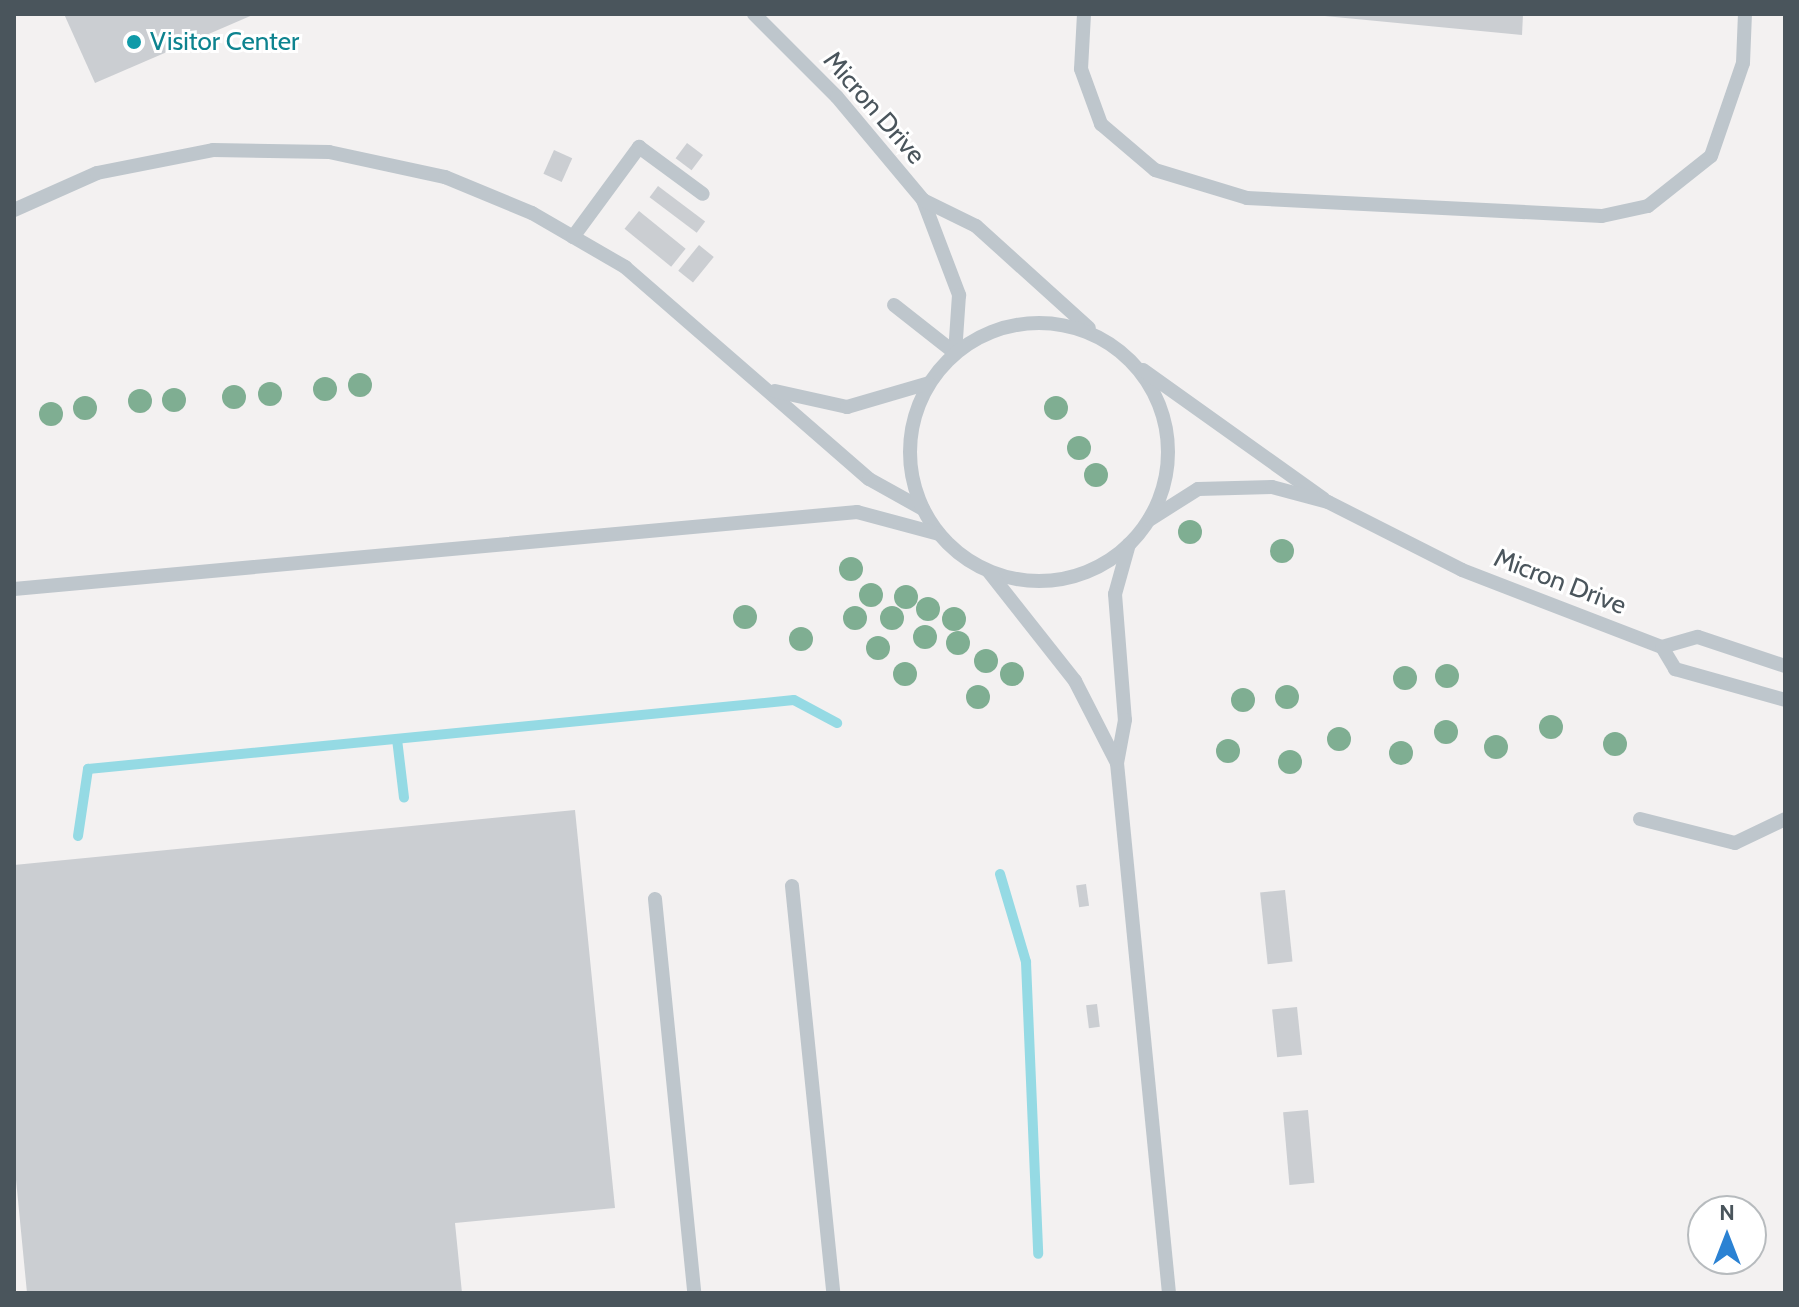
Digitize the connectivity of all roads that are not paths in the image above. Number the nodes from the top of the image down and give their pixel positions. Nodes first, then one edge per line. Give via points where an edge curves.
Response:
1 (754, 14) edge
2 (1084, 14) edge
3 (1745, 14) edge
4 (703, 194) dead end
5 (923, 200) junction
6 (14, 210) edge
7 (573, 237) junction
8 (894, 305) dead end
9 (1105, 340) junction
10 (955, 353) junction
11 (1130, 360) junction
12 (929, 383) junction
13 (773, 391) junction
14 (1328, 502) junction
15 (923, 509) junction
16 (1148, 520) junction
17 (939, 534) junction
18 (1129, 544) junction
19 (987, 570) junction
20 (14, 589) edge
21 (1662, 647) junction
22 (1785, 666) edge
23 (1785, 700) edge
24 (1117, 763) junction
25 (1640, 819) dead end
26 (1785, 819) edge
27 (792, 886) dead end
28 (655, 899) dead end
29 (694, 1293) edge
30 (833, 1293) edge
31 (1169, 1293) edge

1 - 5 lane, Micron Drive via 837,97
2 - 3 lane via 1081,69 1101,124 1155,170 1247,198 1602,216 1648,206 1711,156 1743,63
4 - 7 lane via 639,147
5 - 9 lane, Micron Drive via 976,226
5 - 10 lane, Micron Drive via 959,295
6 - 7 lane via 111,170 271,148 389,162 445,177
7 - 13 lane via 625,267
8 - 10 lane
9 - 10 lane via 1044,323 997,330
9 - 11 lane
10 - 12 lane
11 - 14 lane, Micron Drive
11 - 16 lane via 1151,388 1166,432 1163,489
12 - 13 lane via 847,407
12 - 15 lane via 909,459
13 - 15 lane via 869,479
14 - 16 lane, Micron Drive via 1233,483 1198,489
14 - 21 lane, Micron Drive via 1462,570
15 - 17 lane
16 - 18 lane
17 - 19 lane
17 - 20 lane via 857,512
18 - 19 lane via 1062,578
18 - 24 lane via 1115,594 1125,720
19 - 24 lane via 1067,670
21 - 22 lane via 1698,637
21 - 23 lane via 1675,669
24 - 31 lane
25 - 26 lane via 1735,843
27 - 30 lane
28 - 29 lane

